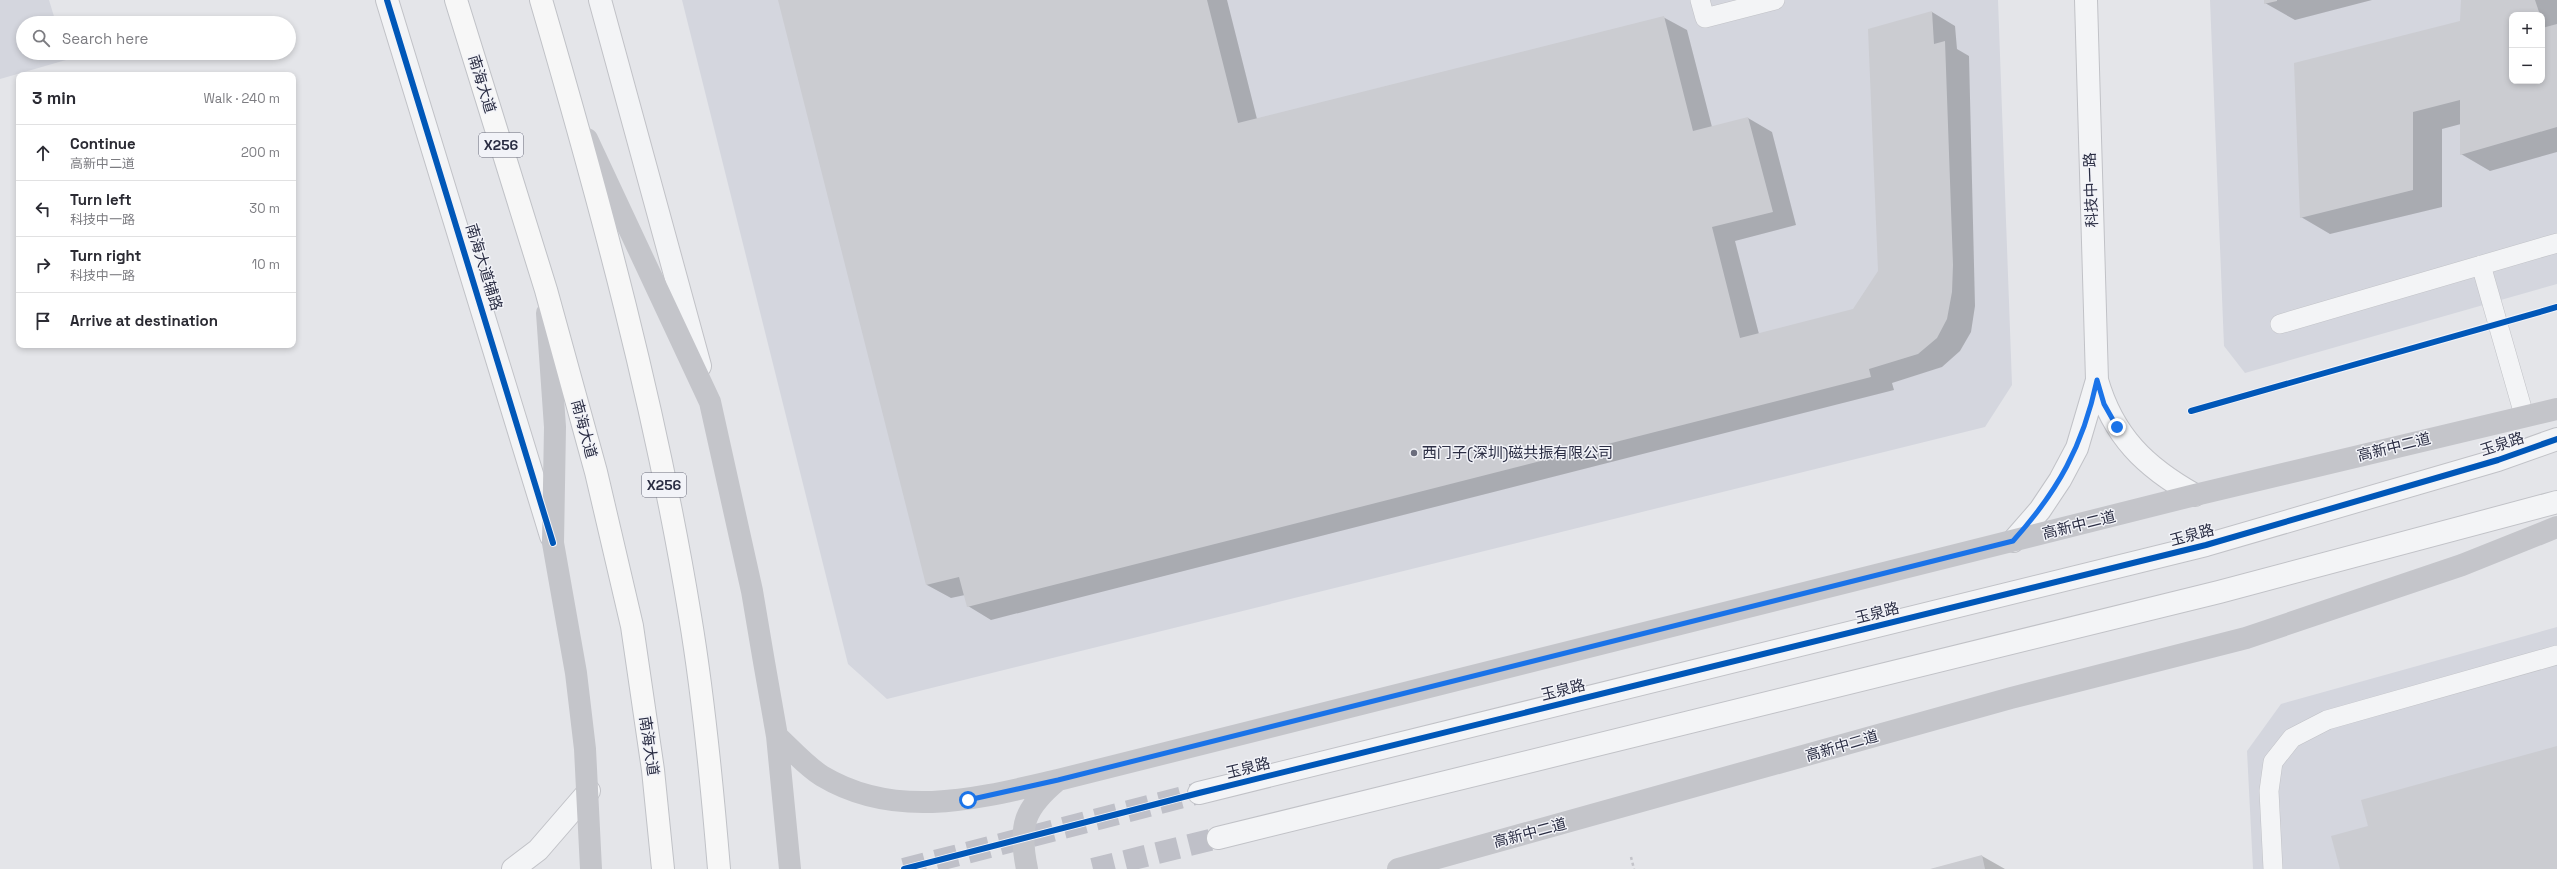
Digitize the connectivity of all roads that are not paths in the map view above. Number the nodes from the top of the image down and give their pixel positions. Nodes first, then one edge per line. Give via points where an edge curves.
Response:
1 (386, 0) edge
2 (456, 0) edge
3 (540, 0) edge
4 (600, 0) edge
5 (1700, 0) edge
6 (1775, 0) edge
7 (2086, 0) edge
8 (572, 107) junction
9 (2557, 244) edge
10 (2481, 265) junction
11 (546, 290) junction
12 (2280, 324) dead end
13 (2097, 380) junction
14 (710, 402) junction
15 (2557, 409) edge
16 (2524, 415) junction
17 (2557, 439) edge
18 (2195, 495) junction
19 (2557, 502) edge
20 (2557, 527) edge
21 (2013, 541) junction
22 (553, 543) junction
23 (2557, 655) edge
24 (777, 736) junction
25 (1058, 780) junction
26 (588, 791) junction
27 (1199, 793) tunnel mouth
28 (1218, 838) tunnel mouth
29 (514, 869) edge
30 (591, 869) edge
31 (663, 869) edge
32 (719, 869) edge
33 (790, 869) edge
34 (1027, 869) edge
35 (1398, 869) edge
36 (2273, 869) edge

1 - 22 street, 南海大道辅路
2 - 11 main road, 南海大道 / X256
3 - 8 main road, X256
4 - 14 street
5 - 6 lane via 1705,18
7 - 13 street, 科技中一路
8 - 14 main road
8 - 32 main road, X256 via 622,296 658,452 685,592 709,758
9 - 10 lane
10 - 12 lane
10 - 16 lane
11 - 22 main road via 555,427
11 - 31 main road, 南海大道 / X256 via 596,472 632,626 653,770
13 - 18 street, 科技中一路 via 2104,404 2131,447 2171,482
13 - 21 street, 科技中一路 via 2077,448 2040,510
14 - 24 main road via 752,591
15 - 16 main road, 高新中二道
16 - 18 main road, 高新中二道
17 - 27 street, 玉泉路 via 2498,460 2206,545
18 - 21 main road, 高新中二道
19 - 28 street via 2219,592
20 - 35 main road, 高新中二道 via 2462,565 2246,638 2012,698
21 - 25 main road, 高新中二道
22 - 26 main road via 576,673
23 - 36 lane via 2327,720 2292,738 2273,762 2269,791
24 - 25 main road, 高新中二道 via 822,776 867,796 912,803 968,800
24 - 33 main road
25 - 34 main road via 1043,793 1026,816 1021,843
26 - 29 street via 538,850
26 - 30 main road

